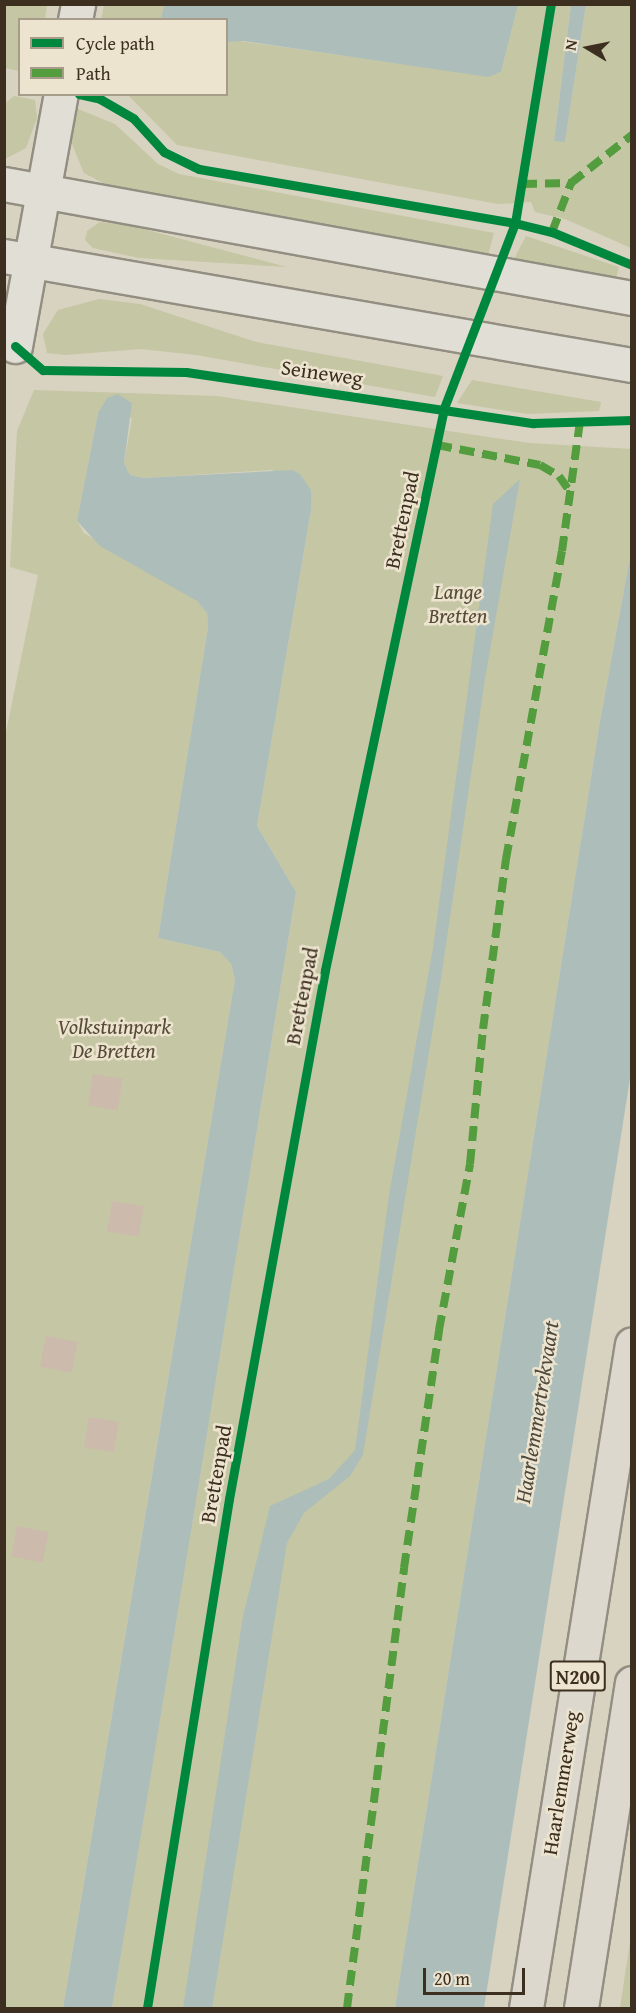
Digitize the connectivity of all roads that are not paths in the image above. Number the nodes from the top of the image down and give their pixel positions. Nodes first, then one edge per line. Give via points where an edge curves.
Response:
1 (61, 96) edge
2 (4, 184) edge
3 (44, 191) junction
4 (18, 258) edge
5 (632, 298) edge
6 (15, 346) dead end
7 (632, 365) edge
8 (632, 1344) edge
9 (632, 1683) edge
10 (526, 2008) edge
11 (581, 2008) edge

1 - 3 main road
2 - 3 main road
3 - 4 main road
3 - 5 main road
4 - 6 main road
4 - 7 main road
8 - 10 main road, Haarlemmerweg / N200
9 - 11 main road, N200

